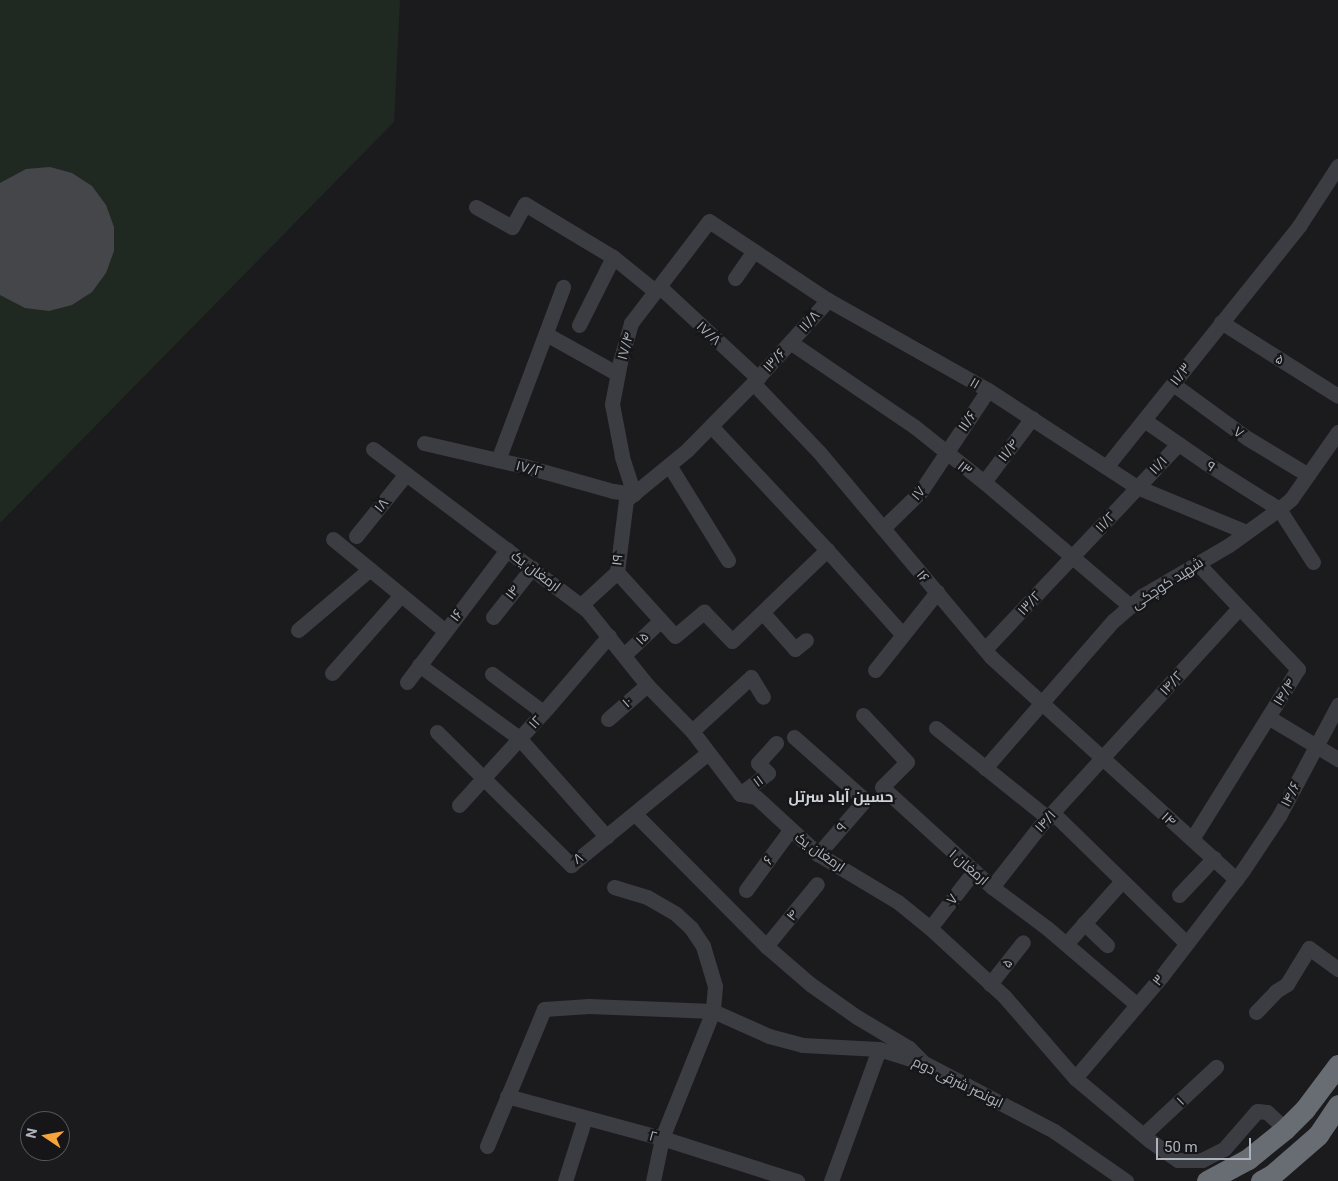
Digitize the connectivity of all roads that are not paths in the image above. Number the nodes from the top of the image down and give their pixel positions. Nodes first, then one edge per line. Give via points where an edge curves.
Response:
1 (1338, 166) edge
2 (476, 208) dead end
3 (709, 221) joint
4 (754, 251) junction
5 (613, 257) junction
6 (735, 278) dead end
7 (563, 287) dead end
8 (658, 289) junction
9 (828, 300) junction
10 (1221, 322) junction
11 (580, 324) dead end
12 (546, 334) junction
13 (790, 342) junction
14 (618, 374) junction
15 (756, 381) junction
16 (1173, 384) junction
17 (988, 390) junction
18 (1338, 396) edge
19 (1032, 418) junction
20 (1144, 420) junction
21 (711, 426) junction
22 (1337, 436) edge
23 (424, 443) dead end
24 (1178, 444) junction
25 (373, 449) dead end
26 (946, 453) junction
27 (498, 460) junction
28 (669, 465) junction
29 (1106, 467) junction
30 (406, 474) junction
31 (1308, 475) junction
32 (984, 482) junction
33 (1137, 487) junction
34 (630, 497) junction
35 (1279, 509) junction
36 (883, 528) junction
37 (1246, 532) junction
38 (356, 536) dead end
39 (333, 539) dead end
40 (507, 550) junction
41 (827, 550) junction
42 (1072, 557) junction
43 (728, 560) dead end
44 (1313, 562) dead end
45 (1197, 563) junction
46 (532, 568) junction
47 (370, 570) junction
48 (616, 572) junction
49 (937, 592) junction
50 (401, 595) junction
51 (581, 605) junction
52 (1130, 606) junction
53 (1239, 608) junction
54 (763, 612) junction
55 (493, 617) dead end
56 (660, 621) junction
57 (298, 630) dead end
58 (444, 631) junction
59 (902, 634) junction
60 (609, 636) junction
61 (806, 640) dead end
62 (985, 649) junction
63 (624, 655) junction
64 (419, 665) junction
65 (875, 670) dead end
66 (332, 673) dead end
67 (492, 674) dead end
68 (407, 682) dead end
69 (647, 685) junction
70 (763, 696) dead end
71 (1042, 704) junction
72 (1338, 705) edge
73 (543, 712) junction
74 (863, 716) dead end
75 (1268, 717) junction
76 (608, 719) dead end
77 (936, 728) dead end
78 (692, 731) junction
79 (437, 732) dead end
80 (794, 737) dead end
81 (520, 738) junction
82 (776, 743) dead end
83 (1315, 745) junction
84 (708, 753) junction
85 (1103, 758) junction
86 (1338, 759) edge
87 (985, 768) junction
88 (483, 778) junction
89 (740, 794) junction
90 (459, 805) dead end
91 (635, 814) junction
92 (1050, 815) junction
93 (790, 830) junction
94 (607, 837) junction
95 (1192, 839) junction
96 (818, 854) junction
97 (1214, 858) junction
98 (974, 871) junction
99 (1236, 878) junction
100 (1122, 882) junction
101 (817, 884) dead end
102 (614, 887) dead end
103 (992, 887) junction
104 (746, 890) dead end
105 (1179, 895) dead end
106 (1084, 923) junction
107 (930, 928) junction
108 (1023, 942) dead end
109 (1186, 943) junction
110 (1066, 944) junction
111 (1107, 945) dead end
112 (766, 946) junction
113 (1338, 969) edge
114 (990, 984) junction
115 (1137, 1005) junction
116 (713, 1011) junction
117 (1256, 1012) dead end
118 (879, 1049) junction
119 (924, 1063) junction
120 (1338, 1065) edge
121 (1216, 1067) dead end
122 (1075, 1078) junction
123 (507, 1096) junction
124 (1338, 1105) edge
125 (585, 1118) junction
126 (1285, 1128) junction
127 (1143, 1135) junction
128 (662, 1138) junction
129 (487, 1146) dead end
130 (565, 1181) edge
131 (652, 1181) edge
132 (797, 1181) edge
133 (831, 1181) edge
134 (1126, 1181) edge
135 (1206, 1181) edge
136 (1262, 1181) edge

1 - 10 street, ۱۱/۳ via 1299,226
2 - 5 street, ۱۷/۸ via 512,227 525,204
3 - 4 street, ۱۱
3 - 8 street, ۱۷/۴
4 - 6 street
4 - 9 street, ۱۱
5 - 8 street, ۱۷/۸
5 - 11 street
7 - 12 street
8 - 14 street, ۱۷/۴ via 631,323
8 - 15 street, ۱۷/۸
9 - 13 street, ۱۱/۸
9 - 17 street, ۱۱
10 - 16 street, ۱۱/۳
10 - 18 street, ۵
12 - 14 street
12 - 27 street
13 - 15 street, ۱۳/۶
13 - 26 street, ۱۳ via 915,427
14 - 34 street, ۱۷/۴ via 612,404
15 - 21 street, ۱۳/۶
15 - 36 street, ۱۶
16 - 20 street, ۱۱/۳
16 - 31 street, ۷ via 1247,438
17 - 19 street, ۱۱
17 - 26 street, ۱۱/۶
19 - 29 street, ۱۱
19 - 32 street, ۱۱/۴
20 - 24 street, ۹
20 - 29 street, ۱۱/۳
21 - 28 street, ۱۳/۶
21 - 41 street
22 - 31 street, شهید کوچکی
23 - 27 street, ۱۷/۲
24 - 33 street, ۱۱/۱
24 - 35 street, ۹
25 - 30 street, ارمغان یک
26 - 32 street, ۱۳
26 - 36 street, ۱۷ via 921,490
27 - 34 street, ۱۷/۲
28 - 34 street, ۱۳/۶
28 - 43 street
29 - 33 street, ۱۱
30 - 38 street, ۱۸
30 - 40 street, ارمغان یک
31 - 35 street, شهید کوچکی via 1291,499
32 - 42 street, ۱۳
33 - 37 street, ۱۱
33 - 42 street, ۱۱/۲
34 - 48 street, ۱۹
35 - 37 street, شهید کوچکی
35 - 44 street
36 - 49 street, ۱۶
37 - 45 street, شهید کوچکی
39 - 47 street
40 - 46 street, ارمغان یک
40 - 58 street, ۱۶
41 - 54 street
41 - 59 street
42 - 52 street, ۱۳
42 - 62 street, ۱۳/۲
45 - 52 street, شهید کوچکی
45 - 53 street, ۱۴/۴
46 - 51 street, ارمغان یک
46 - 55 street, ۱۴
47 - 50 street
47 - 57 street
48 - 51 street, ۱۹
48 - 56 street
49 - 59 street
49 - 62 street, ۱۶
50 - 58 street
50 - 66 street
51 - 60 street, ارمغان یک
52 - 71 street, شهید کوچکی via 1113,621
53 - 75 street, ۱۴/۴ via 1298,670
53 - 85 street, ۱۴/۲
54 - 56 street via 732,641 704,612 675,636
54 - 61 street via 795,649
56 - 63 street, ۱۵
58 - 64 street, ۱۶
59 - 65 street
60 - 63 street, ارمغان یک
60 - 73 street, ۱۲
62 - 71 street, ۱۶
63 - 69 street, ارمغان یک
64 - 68 street, ۱۶
64 - 81 street
67 - 73 street
69 - 76 street, ۱۰
69 - 78 street, ارمغان یک
70 - 78 street via 751,678
71 - 85 street, ۱۶
71 - 87 street, شهید کوچکی
72 - 83 street, ۱۴/۶
73 - 81 street, ۱۲
74 - 98 street, ارمغان ۱ via 907,762 882,787
75 - 83 street
75 - 95 street, ۱۴/۴
77 - 87 street
78 - 84 street, ارمغان یک
79 - 88 street, ۸
80 - 96 street, ۹ via 864,800
81 - 88 street, ۱۲
81 - 94 street
82 - 89 street, ۱۱ via 758,763 768,773
83 - 86 street
83 - 99 street, ۱۴/۶ via 1279,816
84 - 89 street, ارمغان یک
84 - 91 street, ۸
85 - 92 street, ۱۴/۱
85 - 95 street, ۱۴
87 - 92 street
88 - 90 street, ۱۲
88 - 94 street, ۸ via 571,865
89 - 93 street, ارمغان یک via 756,797
91 - 94 street, ۸
91 - 112 street
92 - 100 street
92 - 103 street, ۱۴/۱
93 - 96 street, ارمغان یک
93 - 104 street, ۶
95 - 97 street, ۱۴
96 - 107 street, ارمغان یک via 898,902
97 - 99 street, ۱۴
97 - 105 street
98 - 103 street, ارمغان ۱
98 - 107 street, ۷
99 - 109 street, ۳
100 - 106 street
100 - 109 street
101 - 112 street, ۴
102 - 116 street via 646,896 676,914 691,928 703,946 715,986
103 - 110 street, ارمغان ۱
106 - 110 street
106 - 111 street
107 - 114 street, ارمغان یک
108 - 114 street, ۵
109 - 115 street, ۳
110 - 115 street, ارمغان ۱
112 - 119 street via 810,984 909,1048
113 - 117 street via 1308,948 1287,984
114 - 122 street, ارمغان یک
115 - 122 street, ۳
116 - 118 street, ابونصر شرقی دوم via 769,1036 804,1045
116 - 123 street via 589,1006 544,1009
116 - 128 street
118 - 119 street, ابونصر شرقی دوم
118 - 133 street
119 - 134 street, ابونصر شرقی دوم via 1054,1131
120 - 126 highway via 1305,1109
121 - 127 street, ۱
122 - 127 street, ارمغان یک
123 - 125 street, ۲
123 - 129 street
124 - 136 highway via 1318,1135
125 - 128 street, ۲
125 - 130 street
126 - 127 street, ارمغان یک via 1267,1112 1258,1111 1224,1149 1202,1160 1178,1160
126 - 135 highway via 1248,1159
128 - 131 street
128 - 132 street, ۲

